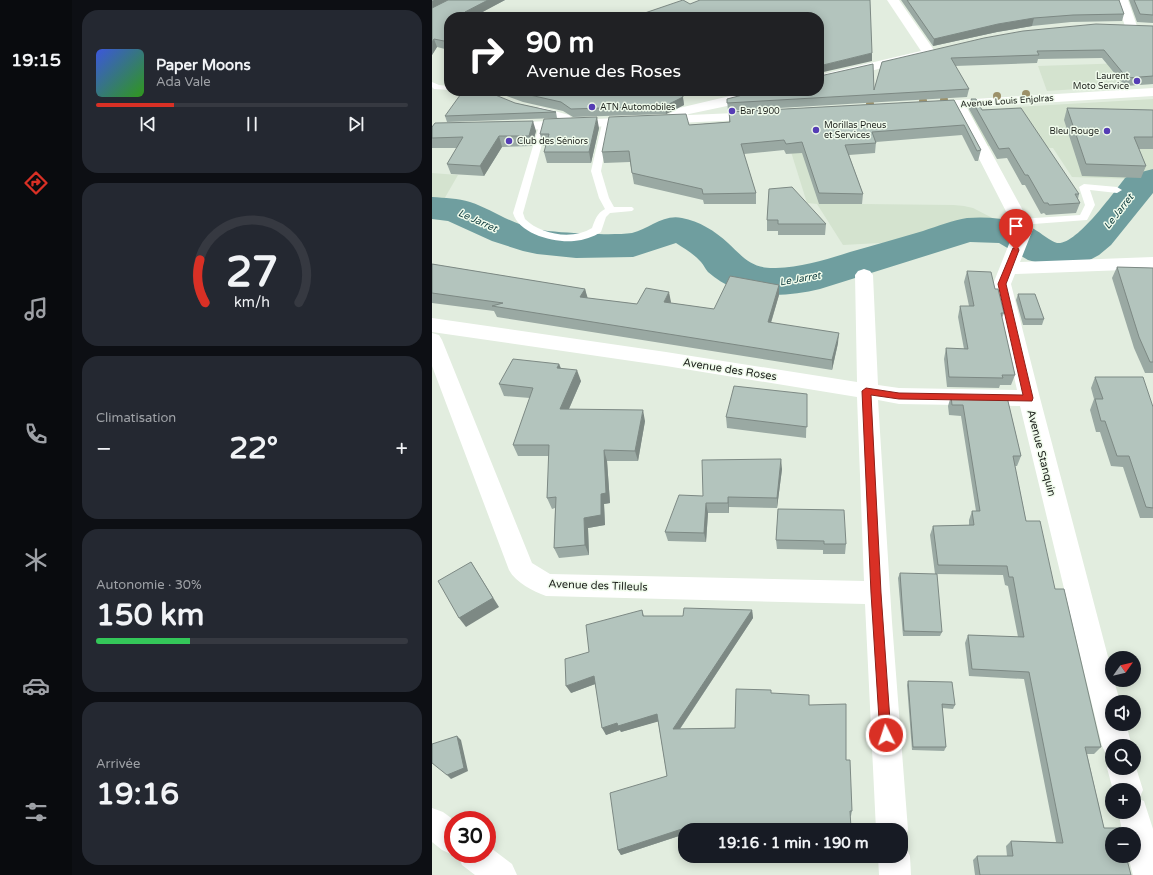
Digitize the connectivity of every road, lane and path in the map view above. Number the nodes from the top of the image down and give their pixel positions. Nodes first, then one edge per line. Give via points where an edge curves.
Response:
1 (893, 0) edge
2 (1122, 0) edge
3 (1130, 26) junction
4 (1117, 27) edge
5 (1146, 28) edge
6 (943, 50) edge
7 (929, 53) junction
8 (824, 78) edge
9 (432, 84) edge
10 (444, 87) edge
11 (1153, 92) edge
12 (749, 96) edge
13 (727, 102) junction
14 (958, 104) junction
15 (912, 107) edge
16 (533, 108) edge
17 (770, 116) edge
18 (699, 120) junction
19 (667, 121) junction
20 (606, 124) junction
21 (574, 125) junction
22 (543, 126) junction
23 (489, 127) edge
24 (1117, 190) dead end
25 (629, 209) dead end
26 (611, 210) junction
27 (1017, 238) junction
28 (1153, 263) edge
29 (864, 275) dead end
30 (432, 325) edge
31 (432, 340) edge
32 (866, 391) junction
33 (1029, 398) junction
34 (876, 593) junction
35 (1115, 739) edge
36 (1135, 819) edge
37 (432, 822) edge
38 (892, 823) edge
39 (444, 832) edge
40 (485, 863) edge
41 (894, 863) edge
42 (501, 875) edge
43 (895, 875) edge
44 (1149, 875) edge

1 - 7 street
2 - 3 street
3 - 4 street
3 - 5 street
6 - 7 street
7 - 8 street
9 - 10 lane
11 - 14 street, Avenue Louis Enjolras
12 - 13 street
13 - 18 street
13 - 19 street via 684,111
14 - 15 street, Avenue Louis Enjolras
14 - 27 street
16 - 21 lane via 560,114
17 - 18 street
18 - 19 street
19 - 20 street
20 - 21 street
20 - 26 lane via 596,171 604,198
21 - 22 street
22 - 23 street
22 - 26 lane via 518,212 520,221 529,229 576,238 597,230 604,213
24 - 27 lane via 1084,187 1090,205 1083,218
25 - 26 lane
27 - 28 street
27 - 33 street, Avenue Stanquin via 1002,284
29 - 32 street
30 - 32 street, Avenue des Roses
31 - 34 street, Avenue des Tilleuls via 522,570 546,585
32 - 33 street, Avenue des Roses via 899,396
32 - 34 street
33 - 35 street, Avenue Stanquin
34 - 38 street
36 - 44 street
37 - 39 street
40 - 42 street
41 - 43 street

